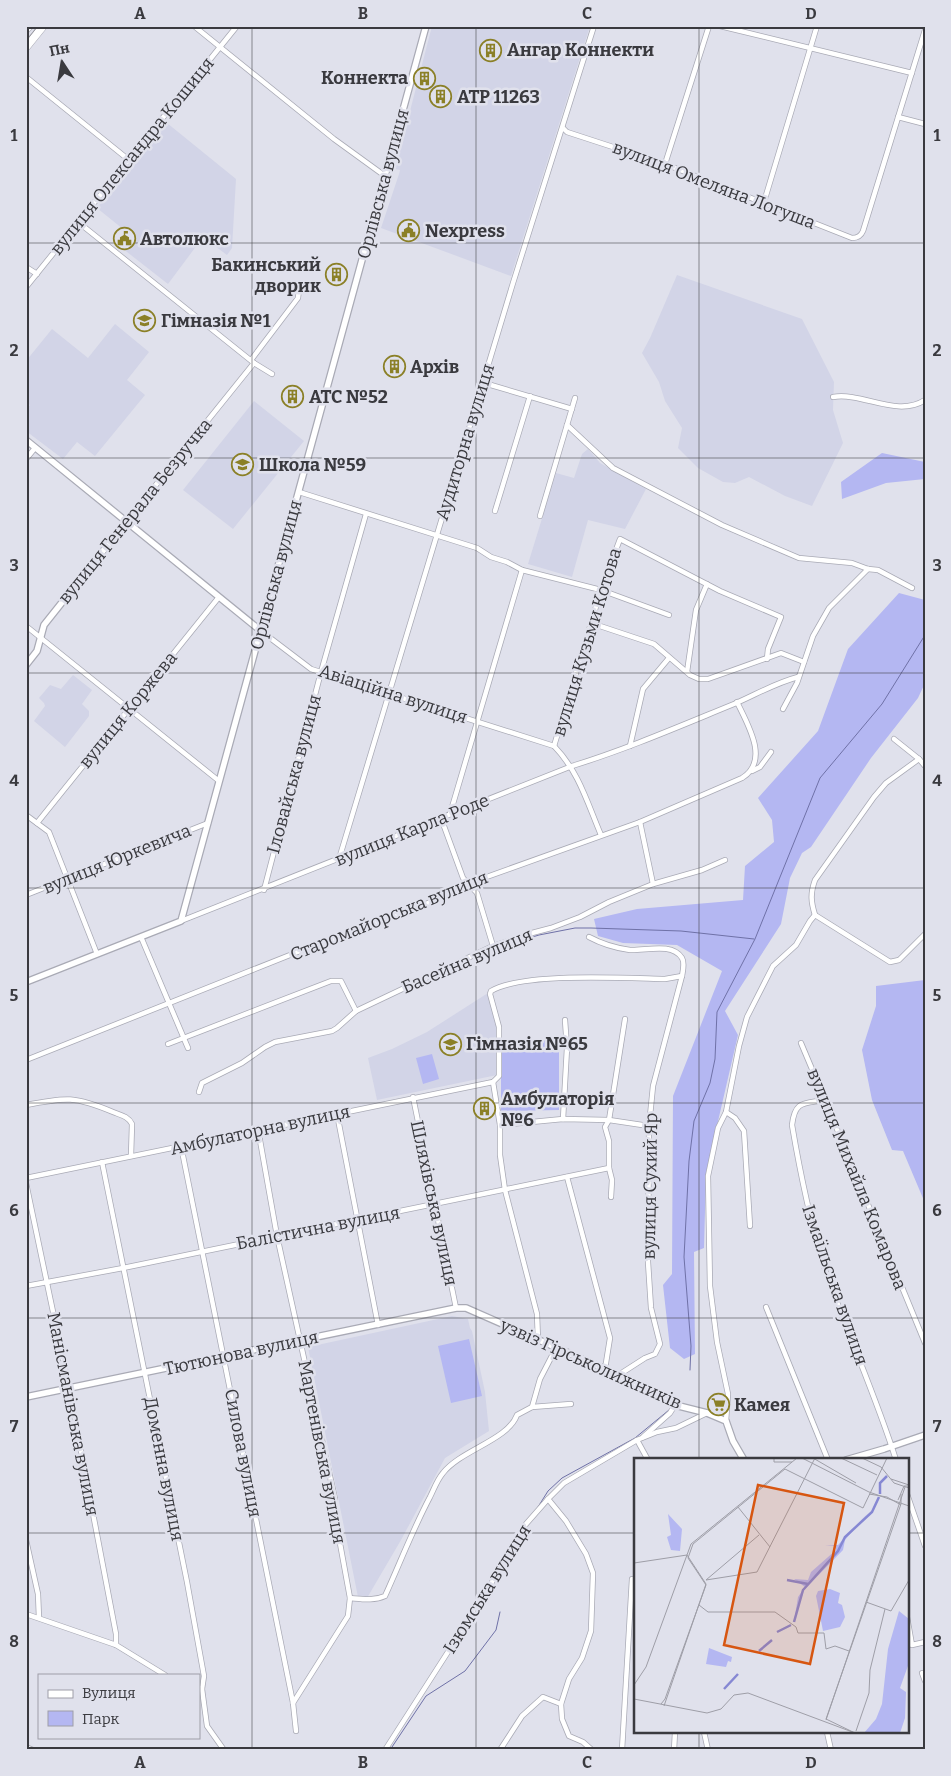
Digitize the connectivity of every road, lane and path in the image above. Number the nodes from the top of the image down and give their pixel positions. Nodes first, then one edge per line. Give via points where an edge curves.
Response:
1 (29, 26) edge
2 (43, 26) edge
3 (194, 26) edge
4 (237, 26) edge
5 (426, 26) edge
6 (594, 26) edge
7 (709, 26) edge
8 (720, 26) edge
9 (817, 26) edge
10 (26, 29) edge
11 (925, 30) edge
12 (26, 47) edge
13 (220, 48) junction
14 (811, 48) junction
15 (912, 73) junction
16 (26, 77) edge
17 (898, 117) junction
18 (925, 124) edge
19 (563, 128) junction
20 (129, 160) junction
21 (665, 164) junction
22 (385, 176) junction
23 (764, 202) junction
24 (78, 222) junction
25 (26, 267) edge
26 (37, 274) junction
27 (26, 287) edge
28 (299, 290) dead end
29 (253, 362) junction
30 (272, 374) dead end
31 (484, 383) junction
32 (530, 396) junction
33 (833, 397) dead end
34 (576, 398) dead end
35 (925, 400) edge
36 (572, 408) junction
37 (567, 425) junction
38 (26, 440) edge
39 (35, 448) junction
40 (26, 458) edge
41 (299, 492) junction
42 (495, 511) dead end
43 (366, 514) junction
44 (540, 516) dead end
45 (126, 522) junction
46 (437, 537) junction
47 (868, 569) junction
48 (522, 570) junction
49 (707, 584) junction
50 (912, 588) dead end
51 (600, 590) junction
52 (219, 597) junction
53 (669, 615) dead end
54 (591, 623) junction
55 (26, 626) edge
56 (261, 631) junction
57 (40, 636) junction
58 (669, 658) junction
59 (767, 658) junction
60 (804, 662) junction
61 (26, 665) edge
62 (321, 672) junction
63 (687, 672) junction
64 (798, 677) junction
65 (389, 693) junction
66 (737, 702) junction
67 (783, 708) dead end
68 (128, 710) junction
69 (476, 720) junction
70 (894, 739) dead end
71 (554, 746) junction
72 (630, 746) junction
73 (771, 752) dead end
74 (919, 760) junction
75 (572, 766) junction
76 (925, 766) edge
77 (752, 771) junction
78 (218, 782) junction
79 (450, 814) junction
80 (26, 815) edge
81 (441, 818) junction
82 (640, 822) junction
83 (37, 823) junction
84 (208, 823) junction
85 (601, 835) junction
86 (339, 859) junction
87 (724, 860) dead end
88 (66, 878) junction
89 (468, 884) junction
90 (654, 884) junction
91 (264, 890) junction
92 (26, 895) edge
93 (815, 915) junction
94 (181, 921) junction
95 (925, 934) edge
96 (141, 937) junction
97 (589, 937) dead end
98 (494, 946) junction
99 (97, 954) junction
100 (682, 976) junction
101 (26, 982) edge
102 (170, 1003) junction
103 (356, 1010) junction
104 (625, 1019) dead end
105 (565, 1020) dead end
106 (184, 1037) junction
107 (801, 1043) dead end
108 (168, 1044) dead end
109 (188, 1048) dead end
110 (26, 1060) edge
111 (493, 1082) junction
112 (199, 1092) dead end
113 (413, 1097) junction
114 (826, 1100) junction
115 (26, 1105) edge
116 (726, 1112) junction
117 (337, 1114) junction
118 (564, 1119) junction
119 (609, 1120) junction
120 (500, 1124) junction
121 (649, 1126) junction
122 (258, 1129) junction
123 (181, 1146) junction
124 (131, 1156) junction
125 (102, 1162) junction
126 (609, 1168) junction
127 (567, 1177) junction
128 (26, 1178) edge
129 (26, 1183) edge
130 (506, 1190) junction
131 (611, 1197) dead end
132 (434, 1204) junction
133 (357, 1219) junction
134 (750, 1226) dead end
135 (277, 1236) junction
136 (202, 1251) junction
137 (123, 1268) junction
138 (46, 1282) junction
139 (26, 1286) edge
140 (766, 1307) dead end
141 (456, 1308) junction
142 (378, 1325) junction
143 (538, 1340) junction
144 (300, 1342) junction
145 (925, 1343) edge
146 (556, 1348) junction
147 (223, 1357) junction
148 (605, 1369) junction
149 (145, 1373) junction
150 (617, 1376) junction
151 (69, 1388) junction
152 (26, 1397) edge
153 (571, 1404) dead end
154 (675, 1405) junction
155 (532, 1407) junction
156 (706, 1413) junction
157 (726, 1421) junction
158 (925, 1435) edge
159 (640, 1439) junction
160 (892, 1447) junction
161 (647, 1458) edge
162 (743, 1458) edge
163 (827, 1458) edge
164 (853, 1458) edge
165 (895, 1458) edge
166 (908, 1497) edge
167 (548, 1499) junction
168 (26, 1540) edge
169 (925, 1546) edge
170 (634, 1579) edge
171 (350, 1598) junction
172 (26, 1614) edge
173 (40, 1618) junction
174 (908, 1623) edge
175 (925, 1642) edge
176 (116, 1645) junction
177 (922, 1673) dead end
178 (163, 1674) edge
179 (925, 1681) edge
180 (201, 1688) edge
181 (293, 1703) junction
182 (560, 1704) junction
183 (296, 1730) dead end
184 (675, 1734) edge
185 (704, 1734) edge
186 (827, 1734) edge
187 (26, 1747) edge
188 (33, 1750) edge
189 (224, 1750) edge
190 (385, 1750) edge
191 (500, 1750) edge
192 (592, 1750) edge
193 (622, 1750) edge
194 (674, 1750) edge
195 (708, 1750) edge
196 (831, 1750) edge

1 - 10 highway
2 - 12 highway
3 - 13 street
4 - 13 street, вулиця Олександра Кошиця
5 - 22 street, Орлівська вулиця
6 - 19 street, Аудиторна вулиця
7 - 21 street
8 - 14 street
9 - 14 street
11 - 15 street
13 - 20 street, вулиця Олександра Кошиця
13 - 22 street
14 - 15 street
14 - 23 street
15 - 17 street
16 - 20 street
17 - 18 street
17 - 23 street, вулиця Омеляна Логуша via 861,235 852,238
19 - 21 street, вулиця Омеляна Логуша
19 - 31 street, Аудиторна вулиця
20 - 24 street, вулиця Олександра Кошиця
21 - 23 street, вулиця Омеляна Логуша
22 - 41 street, Орлівська вулиця
24 - 26 street, вулиця Олександра Кошиця
24 - 29 street
25 - 26 street
26 - 27 street, вулиця Олександра Кошиця
28 - 29 street, вулиця Генерала Безручка via 298,298
29 - 30 street
29 - 45 street, вулиця Генерала Безручка
31 - 32 street
31 - 46 street, Аудиторна вулиця
32 - 36 street
32 - 42 street
33 - 35 street via 844,395 904,408
34 - 36 street
36 - 37 street
37 - 44 street
37 - 47 street via 613,468 722,525 799,558
38 - 39 street, Авіаційна вулиця
39 - 40 street
39 - 45 street, Авіаційна вулиця
41 - 43 street
41 - 56 street, Орлівська вулиця
43 - 46 street
43 - 62 street, Іловайська вулиця
45 - 52 street, Авіаційна вулиця
45 - 57 street, вулиця Генерала Безручка via 44,625
46 - 48 street via 478,548
46 - 65 street, Аудиторна вулиця
47 - 50 street via 878,570
47 - 60 street via 829,608 813,636
48 - 51 street
48 - 69 street
49 - 51 street, вулиця Кузьми Котова via 620,539
49 - 59 street via 781,617
49 - 63 street via 696,610
51 - 53 street
51 - 54 street, вулиця Кузьми Котова
52 - 56 street, Авіаційна вулиця
52 - 68 street, вулиця Коржева
54 - 58 street via 654,644
54 - 71 street, вулиця Кузьми Котова
55 - 57 street
56 - 62 street, Авіаційна вулиця via 311,669
56 - 78 street, Орлівська вулиця
57 - 61 street, вулиця Генерала Безручка via 37,651
57 - 68 street
58 - 63 street
58 - 72 street via 643,689
59 - 60 street via 781,653
59 - 63 street via 708,679 699,680
60 - 64 street
62 - 65 street, Авіаційна вулиця
62 - 91 street, Іловайська вулиця
64 - 66 street, вулиця Карла Роде
64 - 67 street
65 - 69 street, Авіаційна вулиця
65 - 86 street, Аудиторна вулиця
66 - 72 street, вулиця Карла Роде
66 - 77 street via 756,749
68 - 78 street
68 - 83 street, вулиця Коржева
69 - 71 street, Авіаційна вулиця
69 - 79 street
70 - 74 street
71 - 75 street, Авіаційна вулиця
72 - 75 street, вулиця Карла Роде
73 - 77 street, Старомайорська вулиця via 760,767
74 - 76 street
74 - 93 street via 886,782 815,880 810,891
75 - 79 street, вулиця Карла Роде
75 - 85 street, Авіаційна вулиця
77 - 82 street, Старомайорська вулиця
78 - 84 street, Орлівська вулиця
79 - 81 street, вулиця Карла Роде
80 - 83 street
81 - 86 street, вулиця Карла Роде
81 - 89 street via 462,878
82 - 85 street, Старомайорська вулиця
82 - 90 street
83 - 88 street via 49,832
84 - 88 street, вулиця Юркевича
84 - 94 street, Орлівська вулиця
85 - 89 street, Старомайорська вулиця
86 - 91 street, вулиця Карла Роде
87 - 90 street, Басейна вулиця
88 - 92 street, вулиця Юркевича
88 - 99 street
89 - 98 street via 476,893
89 - 102 street, Старомайорська вулиця via 422,906
90 - 98 street, Басейна вулиця via 580,917
91 - 94 street, вулиця Карла Роде
93 - 95 street via 890,962 899,960
93 - 116 street via 796,945 773,966 747,1017
94 - 96 street, вулиця Карла Роде
96 - 99 street, вулиця Карла Роде
96 - 102 street
97 - 100 street, вулиця Сухий Яр via 612,947 673,951 683,960
98 - 103 street, Басейна вулиця
99 - 101 street, вулиця Карла Роде
100 - 111 street via 665,979 548,979 499,986 490,994 499,1027 499,1076
100 - 121 street, вулиця Сухий Яр via 652,1086
102 - 106 street
102 - 110 street, Старомайорська вулиця
103 - 106 street via 341,981 337,980
103 - 112 street, Басейна вулиця via 332,1031 275,1042 265,1047 202,1083
104 - 119 street
105 - 118 street
106 - 108 street
106 - 109 street
107 - 114 street, вулиця Михайла Комарова
111 - 113 street, Амбулаторна вулиця
111 - 120 street
113 - 117 street, Амбулаторна вулиця
113 - 132 street, Шляхівська вулиця
114 - 145 street, вулиця Михайла Комарова
114 - 160 street, Ізмаїльська вулиця via 802,1104 794,1112 792,1125 806,1202 826,1272
115 - 124 street via 71,1099 89,1102 127,1118 132,1124
116 - 134 street via 736,1118 744,1131
116 - 157 street via 718,1128 708,1176 710,1286 728,1394
117 - 122 street, Амбулаторна вулиця
117 - 133 street
118 - 119 street
118 - 120 street
119 - 121 street
119 - 126 street via 605,1127 609,1141
120 - 130 street via 500,1155
121 - 150 street, вулиця Сухий Яр via 648,1262 651,1308 660,1344 655,1354
122 - 123 street, Амбулаторна вулиця
122 - 135 street, Мартенівська вулиця
123 - 124 street, Амбулаторна вулиця
123 - 136 street, Силова вулиця
124 - 125 street, Амбулаторна вулиця
125 - 128 street, Амбулаторна вулиця
125 - 137 street, Доменна вулиця
126 - 127 street, Балістична вулиця
126 - 131 street
127 - 130 street, Балістична вулиця
127 - 148 street via 610,1338
129 - 138 street, Манісманівська вулиця
130 - 132 street, Балістична вулиця
130 - 143 street via 537,1314
132 - 133 street, Балістична вулиця
132 - 141 street, Шляхівська вулиця
133 - 135 street, Балістична вулиця
133 - 142 street
135 - 136 street, Балістична вулиця
135 - 144 street, Мартенівська вулиця
136 - 137 street, Балістична вулиця
136 - 147 street, Силова вулиця
137 - 138 street, Балістична вулиця
137 - 149 street, Доменна вулиця
138 - 139 street, Балістична вулиця
138 - 151 street, Манісманівська вулиця
140 - 163 street
141 - 142 street, Тютюнова вулиця
141 - 143 street, узвіз Гірськолижників via 466,1308
142 - 144 street, Тютюнова вулиця
143 - 146 street, узвіз Гірськолижників
144 - 147 street, Тютюнова вулиця
144 - 171 street, Мартенівська вулиця via 335,1499 333,1503
146 - 148 street, узвіз Гірськолижників
146 - 155 street via 540,1379
147 - 149 street, Тютюнова вулиця
147 - 181 street, Силова вулиця
148 - 150 street, узвіз Гірськолижників
149 - 151 street, Тютюнова вулиця
149 - 180 street, Доменна вулиця via 189,1591 204,1676
150 - 154 street, узвіз Гірськолижників
151 - 152 street, Тютюнова вулиця
151 - 176 street, Манісманівська вулиця
153 - 155 street
154 - 156 street, узвіз Гірськолижників
154 - 159 street, Ізюмська вулиця
155 - 171 street via 517,1415 504,1432 456,1459 442,1474 385,1596 368,1600
156 - 157 street, узвіз Гірськолижників
156 - 159 street, Ізюмська вулиця via 676,1428
157 - 162 street
158 - 160 street
159 - 161 street
159 - 167 street, Ізюмська вулиця via 564,1483
160 - 164 street
160 - 165 street, Ізмаїльська вулиця
166 - 169 street
167 - 182 street via 566,1521 586,1554 593,1573 591,1630 582,1658 569,1679
167 - 190 street, Ізюмська вулиця via 526,1524 505,1556 489,1588
168 - 173 street
170 - 193 street
171 - 181 street, Мартенівська вулиця via 348,1616
172 - 173 street
173 - 176 street
174 - 175 street via 912,1645
176 - 178 street
177 - 179 street
180 - 189 street, Доменна вулиця via 207,1726
181 - 183 street, Силова вулиця
182 - 191 street via 543,1697 522,1716
182 - 192 street via 569,1736
184 - 194 street
185 - 195 street
186 - 196 street
187 - 188 street

